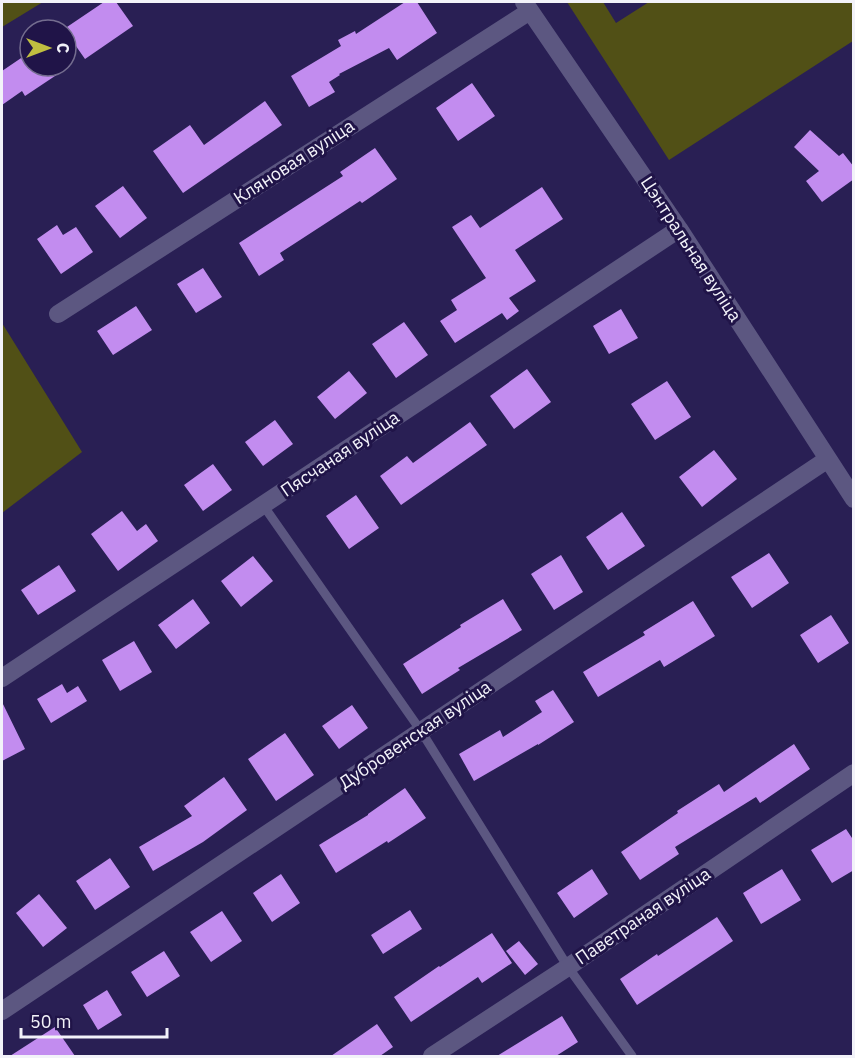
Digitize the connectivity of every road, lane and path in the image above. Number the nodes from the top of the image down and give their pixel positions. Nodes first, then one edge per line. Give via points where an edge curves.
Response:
1 (527, 6) edge
2 (679, 229) junction
3 (58, 314) dead end
4 (828, 459) junction
5 (854, 499) edge
6 (262, 505) junction
7 (2, 678) edge
8 (421, 731) junction
9 (854, 773) edge
10 (568, 967) junction
11 (2, 1011) edge
12 (432, 1056) edge
13 (632, 1056) edge

1 - 2 street, Цэнтральная вуліца
1 - 3 street, Кляновая вуліца
2 - 4 street, Цэнтральная вуліца
2 - 6 street, Пясчаная вуліца
4 - 5 street, Цэнтральная вуліца
4 - 8 street, Дубровенская вуліца
6 - 7 street, Пясчаная вуліца
6 - 8 lane
8 - 10 lane
8 - 11 street, Дубровенская вуліца
9 - 10 street, Паветраная вуліца
10 - 12 street, Паветраная вуліца
10 - 13 lane

